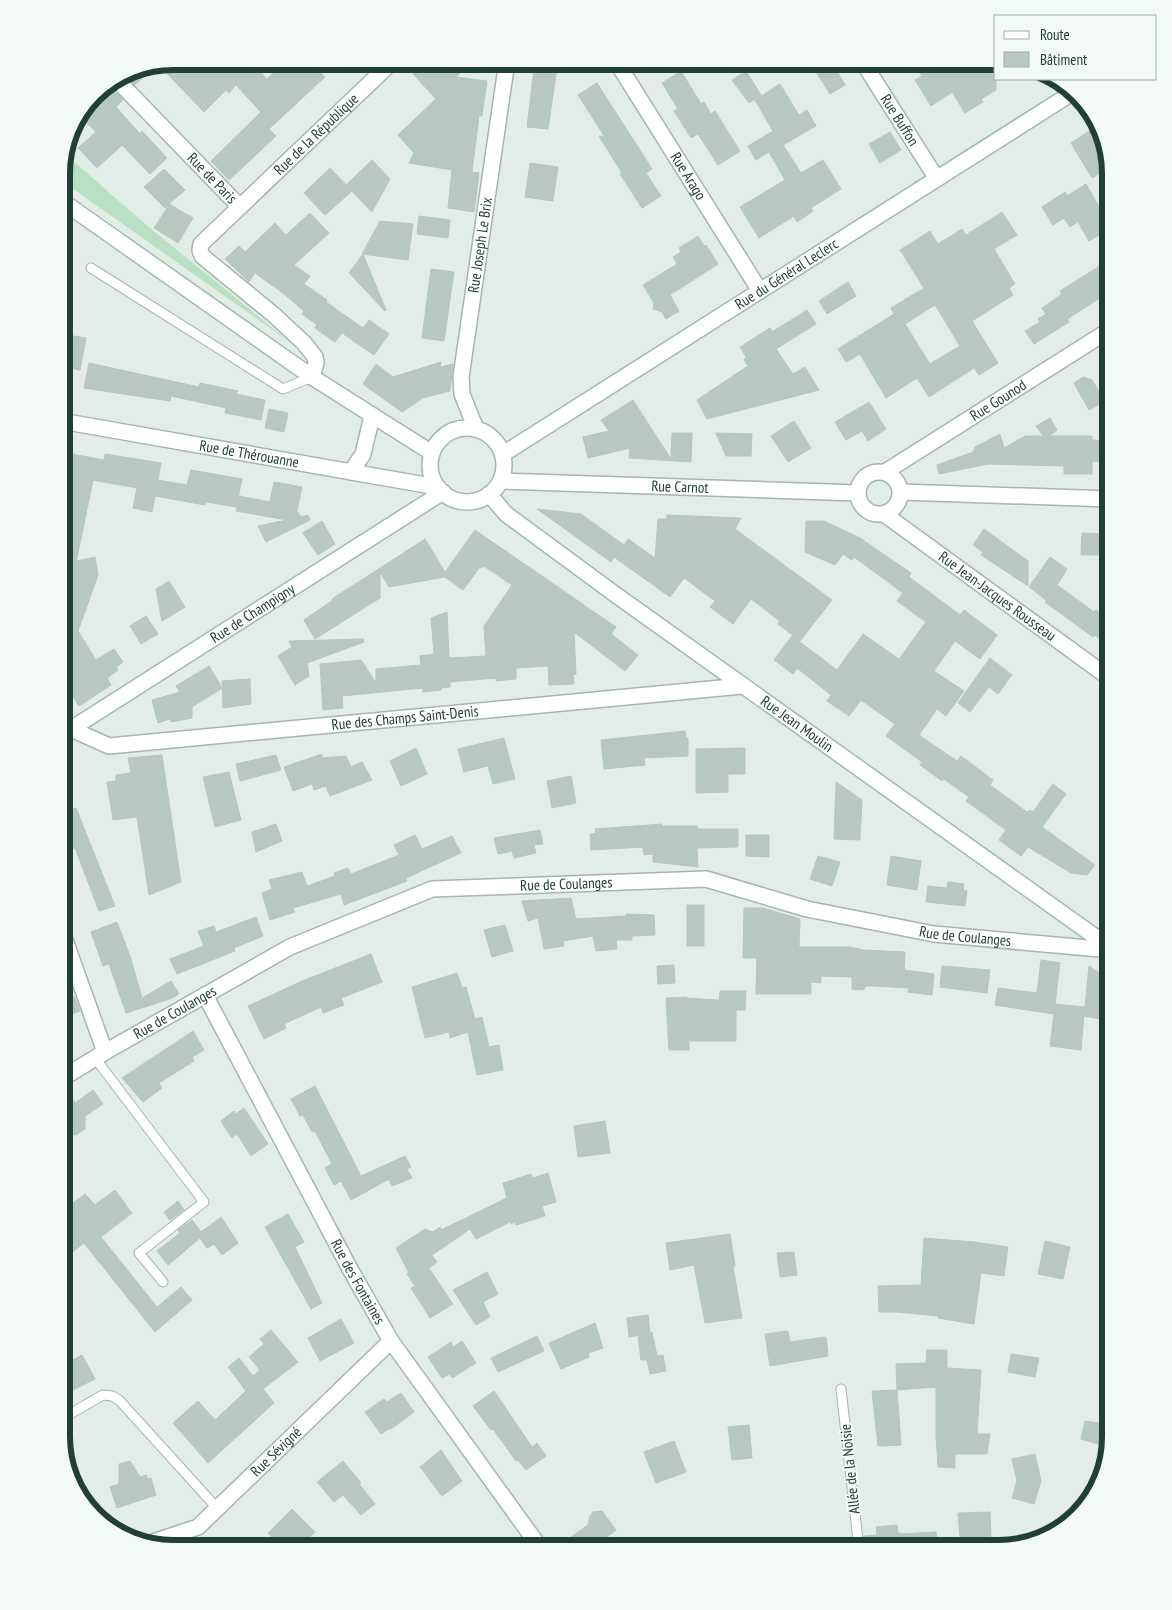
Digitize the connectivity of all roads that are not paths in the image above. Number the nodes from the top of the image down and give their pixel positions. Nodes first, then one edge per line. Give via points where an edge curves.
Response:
1 (384, 70) edge
2 (506, 70) edge
3 (622, 70) edge
4 (868, 70) edge
5 (121, 84) edge
6 (1067, 96) edge
7 (937, 179) junction
8 (70, 207) edge
9 (240, 207) junction
10 (91, 268) dead end
11 (760, 291) junction
12 (1102, 335) edge
13 (312, 377) junction
14 (372, 416) junction
15 (70, 422) edge
16 (476, 429) junction
17 (432, 454) junction
18 (503, 454) junction
19 (351, 472) junction
20 (885, 472) junction
21 (500, 480) junction
22 (440, 490) junction
23 (901, 492) junction
24 (858, 493) junction
25 (489, 494) junction
26 (1102, 499) edge
27 (884, 514) junction
28 (1102, 672) edge
29 (742, 686) junction
30 (70, 728) edge
31 (70, 732) edge
32 (1102, 943) edge
33 (1102, 948) edge
34 (70, 958) edge
35 (206, 995) junction
36 (100, 1055) junction
37 (70, 1073) edge
38 (162, 1282) dead end
39 (390, 1342) junction
40 (841, 1389) dead end
41 (70, 1414) edge
42 (217, 1508) junction
43 (163, 1539) edge
44 (535, 1540) edge
45 (858, 1540) edge

1 - 9 street, Rue de la République
2 - 16 street, Rue Joseph Le Brix via 462,377 462,394
3 - 11 street, Rue Arago
4 - 7 street, Rue Buffon
5 - 9 street, Rue de Paris
6 - 7 street, Rue du Général Leclerc
7 - 11 street, Rue du Général Leclerc
8 - 13 street
9 - 13 street, Rue de Paris via 201,244 202,256 304,343 315,356
10 - 13 lane via 282,389
11 - 18 street, Rue du Général Leclerc
12 - 20 street, Rue Gounod
13 - 14 street
14 - 17 street
14 - 19 street via 363,454
15 - 19 street, Rue de Thérouanne
16 - 17 street via 467,427 446,434
16 - 18 street via 496,441
17 - 22 street via 430,465
18 - 21 street via 504,471
19 - 22 street, Rue de Thérouanne
20 - 23 street via 896,479
20 - 24 street via 866,476
21 - 24 street, Rue Carnot
21 - 25 street
22 - 25 street via 468,502
22 - 30 street, Rue de Champigny
23 - 26 street
23 - 27 street via 894,508
24 - 27 street via 869,511
25 - 29 street, Rue Jean Moulin via 506,514
27 - 28 street, Rue Jean-Jacques Rousseau
29 - 31 street, Rue des Champs Saint-Denis via 109,746
29 - 32 street, Rue Jean Moulin
33 - 35 street, Rue de Coulanges via 934,934 807,909 706,879 432,889 290,947
34 - 36 street
35 - 36 street, Rue de Coulanges
35 - 39 street, Rue des Fontaines
36 - 37 street, Rue de Coulanges
36 - 38 lane via 204,1202 139,1253
39 - 42 street, Rue Sévigné
39 - 44 street, Rue des Fontaines
40 - 45 lane, Allée de la Noisie
41 - 42 lane via 103,1395 119,1400
42 - 43 street, Rue Sévigné via 198,1527

